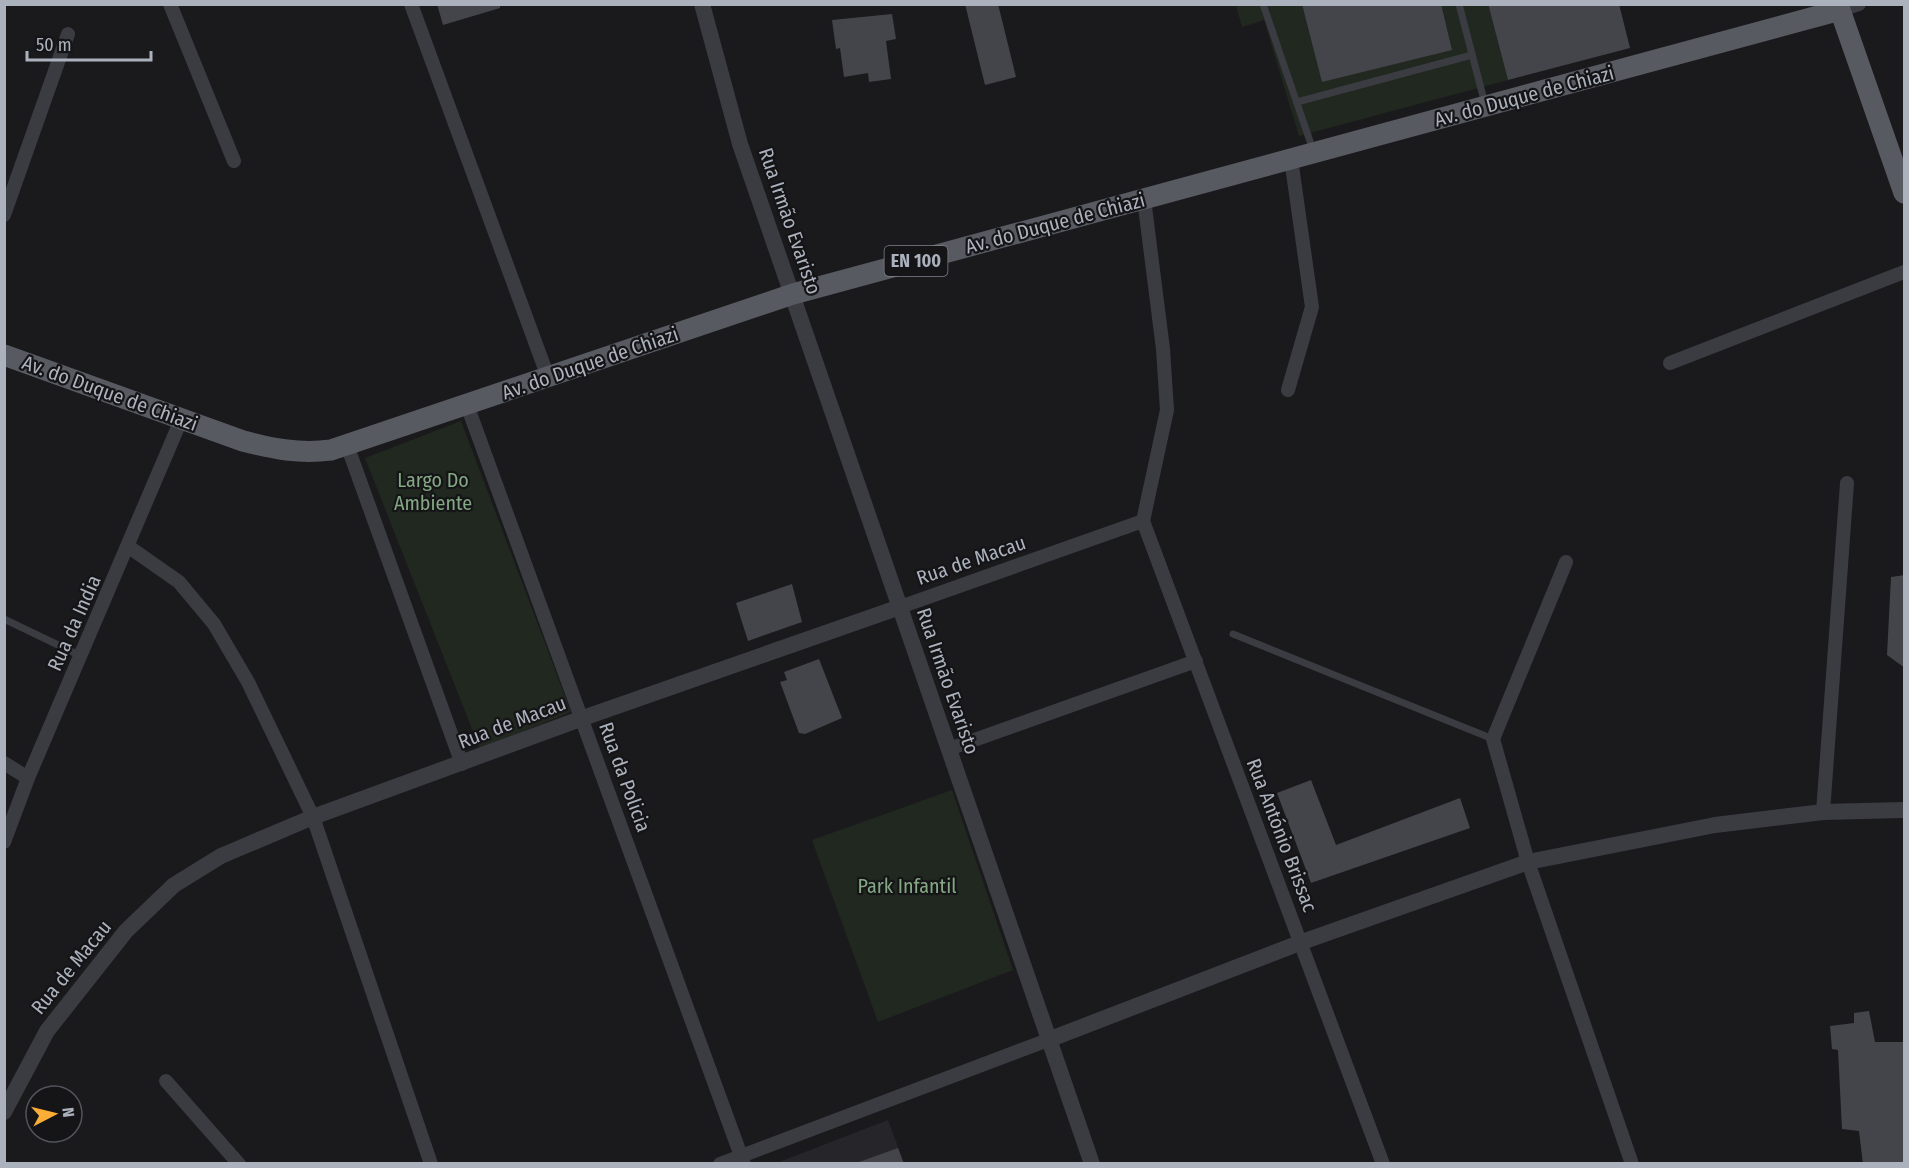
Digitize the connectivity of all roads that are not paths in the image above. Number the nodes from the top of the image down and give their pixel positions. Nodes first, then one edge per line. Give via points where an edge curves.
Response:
1 (170, 4) edge
2 (411, 4) edge
3 (702, 4) edge
4 (1263, 4) edge
5 (1459, 4) edge
6 (1850, 7) edge
7 (68, 34) dead end
8 (1472, 55) junction
9 (1297, 102) junction
10 (1486, 106) junction
11 (1313, 153) junction
12 (1291, 159) junction
13 (234, 161) dead end
14 (1905, 193) edge
15 (1144, 199) junction
16 (4, 215) edge
17 (1905, 272) edge
18 (793, 294) junction
19 (4, 355) edge
20 (1670, 363) dead end
21 (548, 377) junction
22 (1288, 390) dead end
23 (467, 405) junction
24 (181, 420) junction
25 (347, 445) junction
26 (1847, 483) dead end
27 (1143, 521) junction
28 (129, 547) junction
29 (1566, 562) dead end
30 (900, 607) junction
31 (4, 619) edge
32 (1233, 634) dead end
33 (81, 656) junction
34 (1196, 661) junction
35 (582, 718) junction
36 (1493, 739) junction
37 (949, 749) junction
38 (4, 763) edge
39 (462, 764) junction
40 (28, 778) junction
41 (1905, 810) edge
42 (1823, 812) junction
43 (313, 817) junction
44 (4, 842) edge
45 (1528, 861) junction
46 (1302, 942) junction
47 (1048, 1040) junction
48 (166, 1081) dead end
49 (4, 1113) edge
50 (742, 1159) edge
51 (239, 1164) edge
52 (431, 1164) edge
53 (720, 1164) edge
54 (1092, 1164) edge
55 (1383, 1164) edge
56 (1632, 1164) edge

1 - 13 street
2 - 21 street
3 - 18 street, Rua Irmão Evaristo via 740,144
4 - 9 lane
5 - 8 lane
6 - 10 main road, Av. do Duque de Chiazi / EN 100
6 - 14 main road, EN 100
7 - 16 street
8 - 9 lane
8 - 10 lane
9 - 11 lane
10 - 11 main road, Av. do Duque de Chiazi / EN 100
11 - 12 main road, Av. do Duque de Chiazi / EN 100
12 - 15 main road, Av. do Duque de Chiazi / EN 100
12 - 22 street via 1312,307
15 - 18 main road, Av. do Duque de Chiazi / EN 100
15 - 27 street via 1167,410
17 - 20 street
18 - 21 main road, Av. do Duque de Chiazi / EN 100
18 - 30 street, Rua Irmão Evaristo
19 - 24 main road, Av. do Duque de Chiazi / EN 100
21 - 23 main road, Av. do Duque de Chiazi / EN 100
23 - 25 main road, Av. do Duque de Chiazi / EN 100
23 - 35 street, Rua da Policia
24 - 25 main road, Av. do Duque de Chiazi / EN 100 via 277,450 304,453
24 - 28 street, Rua da India
25 - 39 street
26 - 42 street
27 - 30 street, Rua de Macau
27 - 34 street, Rua António Brissac
28 - 33 street, Rua da India
28 - 43 street via 179,582 214,624 248,682
29 - 36 street
30 - 35 street, Rua de Macau
30 - 37 street, Rua Irmão Evaristo
31 - 33 lane
32 - 36 lane
33 - 40 street, Rua da India
34 - 37 street
34 - 46 street, Rua António Brissac
35 - 39 street, Rua de Macau
35 - 50 street, Rua da Policia
36 - 45 street
37 - 47 street, Rua Irmão Evaristo
38 - 40 street
39 - 43 street, Rua de Macau
40 - 44 street, Rua da India
41 - 42 street
42 - 45 street via 1715,825
43 - 49 street, Rua de Macau via 221,856 174,885 126,931 47,1030
43 - 52 street
45 - 46 street
45 - 56 street
46 - 47 street
46 - 55 street, Rua António Brissac
47 - 50 street
47 - 54 street, Rua Irmão Evaristo
48 - 51 street
50 - 53 street

